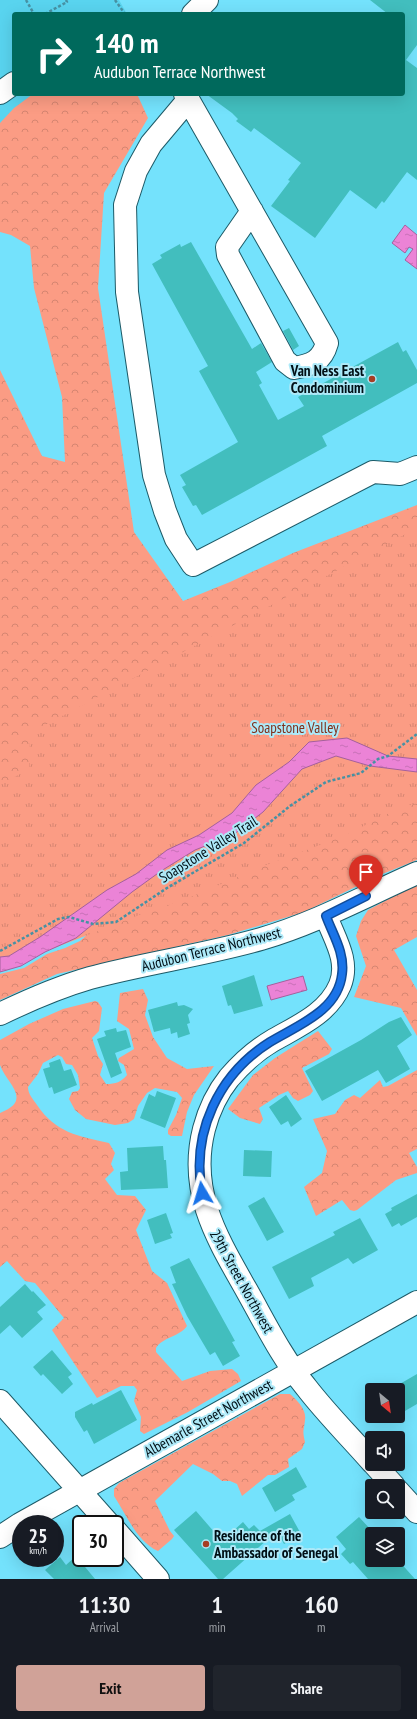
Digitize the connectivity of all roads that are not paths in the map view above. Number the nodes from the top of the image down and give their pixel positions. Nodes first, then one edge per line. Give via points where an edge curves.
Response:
1 (207, 0) edge
2 (195, 12) edge
3 (12, 84) edge
4 (0, 93) edge
5 (186, 97) edge
6 (252, 211) junction
7 (417, 467) edge
8 (417, 873) edge
9 (326, 916) junction
10 (0, 1014) edge
11 (417, 1302) edge
12 (294, 1370) junction
13 (0, 1401) edge
14 (365, 1454) edge
15 (380, 1471) edge
16 (388, 1479) edge
17 (80, 1490) junction
18 (405, 1499) edge
19 (417, 1512) edge
20 (101, 1515) edge
21 (0, 1537) edge
22 (124, 1540) edge
23 (158, 1579) edge

1 - 2 street
3 - 4 street
5 - 6 street
5 - 7 street via 151,144 136,171 125,205 127,292 154,475 164,512 176,539 193,565 372,472 400,474
6 - 6 street via 327,343 324,354 310,365 294,368 285,361 228,255 226,247
8 - 9 street, Audubon Terrace Northwest
9 - 10 street, Audubon Terrace Northwest via 254,941 89,978 43,994
9 - 12 street, 29th Street Northwest via 342,954 343,972 338,990 324,1008 258,1050 228,1080 211,1108 202,1136 199,1158 202,1193 212,1226 221,1246
11 - 12 street, Albemarle Street Northwest
12 - 14 street, 29th Street Northwest
12 - 17 street, Albemarle Street Northwest
13 - 17 street
15 - 16 street
17 - 20 street
17 - 21 street, Albemarle Street Northwest
18 - 19 street
22 - 23 street

